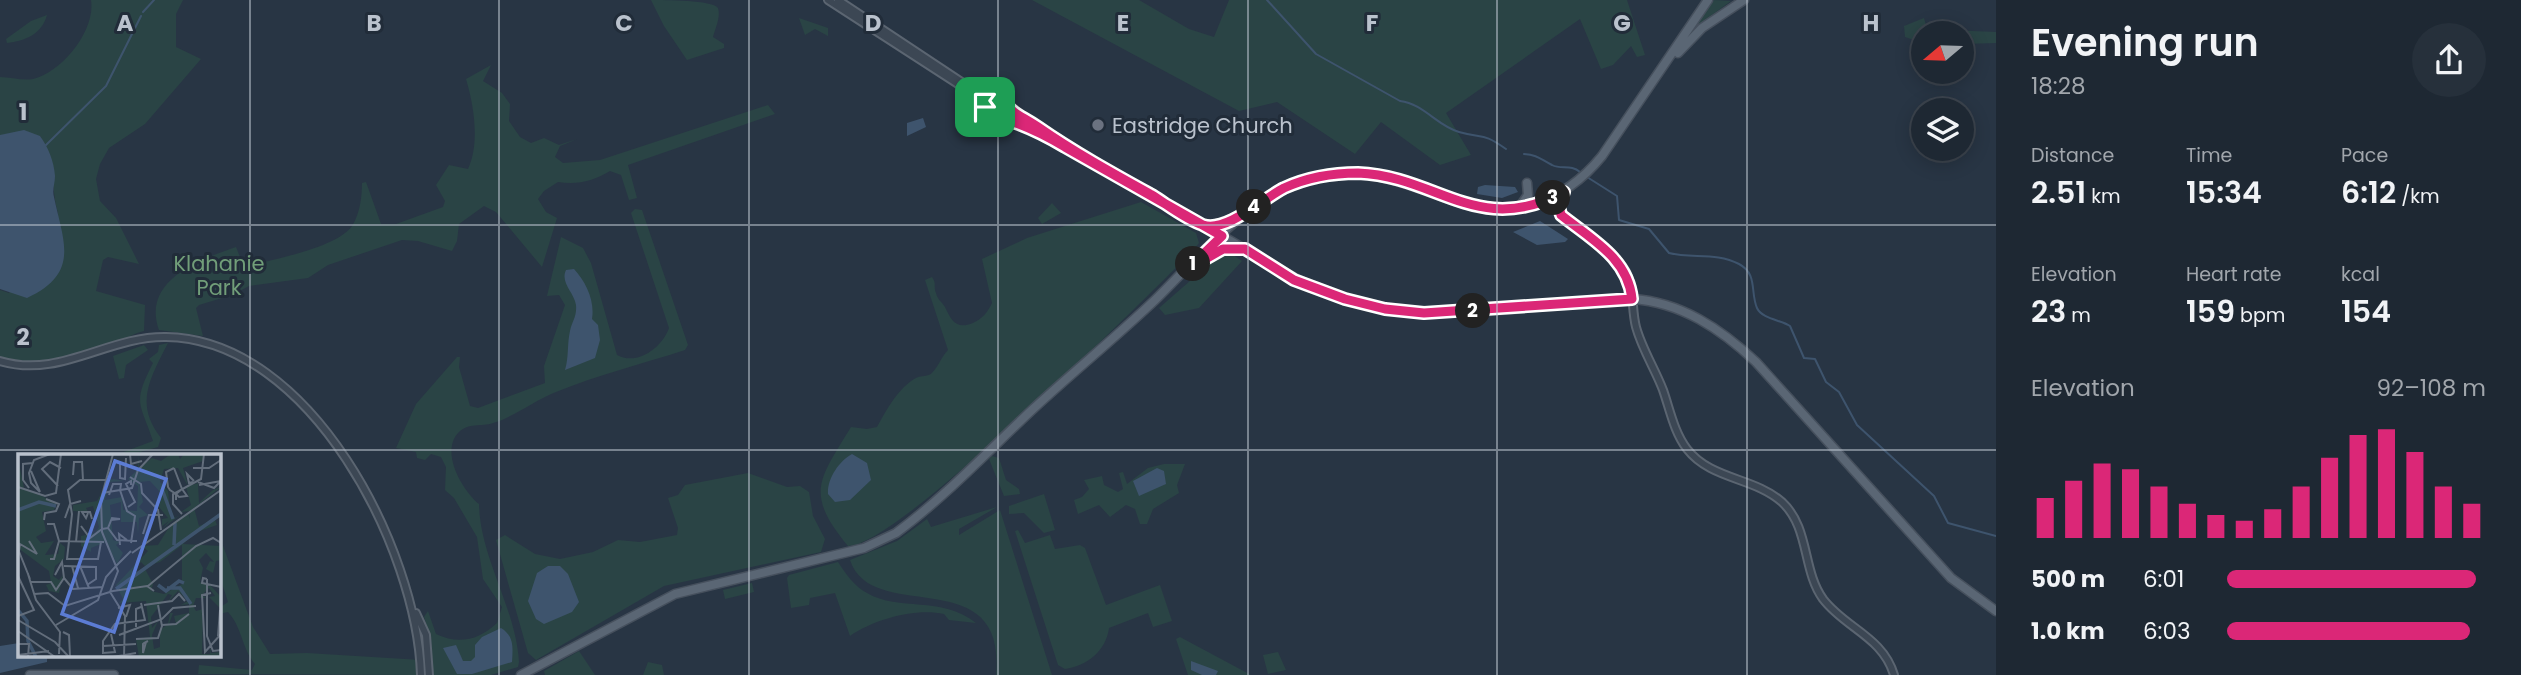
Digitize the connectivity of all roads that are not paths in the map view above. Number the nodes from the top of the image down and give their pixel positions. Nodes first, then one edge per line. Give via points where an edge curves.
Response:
1 (828, 0) edge
2 (838, 0) edge
3 (1709, 0) edge
4 (1744, 0) edge
5 (1662, 71) junction
6 (995, 96) junction
7 (1005, 106) junction
8 (985, 107) junction
9 (996, 116) junction
10 (1057, 142) junction
11 (1527, 183) dead end
12 (1568, 189) junction
13 (1544, 202) junction
14 (1519, 208) junction
15 (1248, 212) junction
16 (1561, 215) junction
17 (1205, 226) junction
18 (1222, 236) junction
19 (1245, 249) junction
20 (1188, 269) junction
21 (1632, 299) junction
22 (0, 361) edge
23 (414, 611) junction
24 (1996, 611) edge
25 (30, 675) edge
26 (114, 675) edge
27 (421, 675) edge
28 (429, 675) edge
29 (521, 675) edge
30 (1894, 675) edge

1 - 8 street via 978,97
2 - 6 street via 966,86
3 - 5 main road
4 - 5 main road via 1700,29
5 - 12 main road via 1595,166
6 - 7 street
6 - 8 street
7 - 9 street
7 - 10 street
8 - 9 street
9 - 10 street
10 - 17 street
11 - 14 main road via 1528,195
12 - 13 main road
12 - 16 main road via 1559,206
13 - 14 main road
13 - 16 street
14 - 15 main road via 1472,206 1358,173 1296,184
15 - 17 main road
15 - 18 main road
16 - 21 street via 1617,261 1628,276
17 - 18 street
18 - 19 main road
18 - 20 main road
19 - 20 main road via 1223,249
19 - 21 main road via 1298,280 1364,304 1424,313
20 - 29 main road via 896,533 864,548 675,594
21 - 24 main road via 1690,314 1741,348 1951,578
21 - 30 street via 1638,334 1684,444 1710,469 1764,490 1787,507 1800,528 1820,593 1879,646
22 - 23 street via 46,366 142,338 162,337 205,342 244,358 300,401 333,439 373,505
23 - 27 street
23 - 28 street via 426,635
25 - 26 main road

